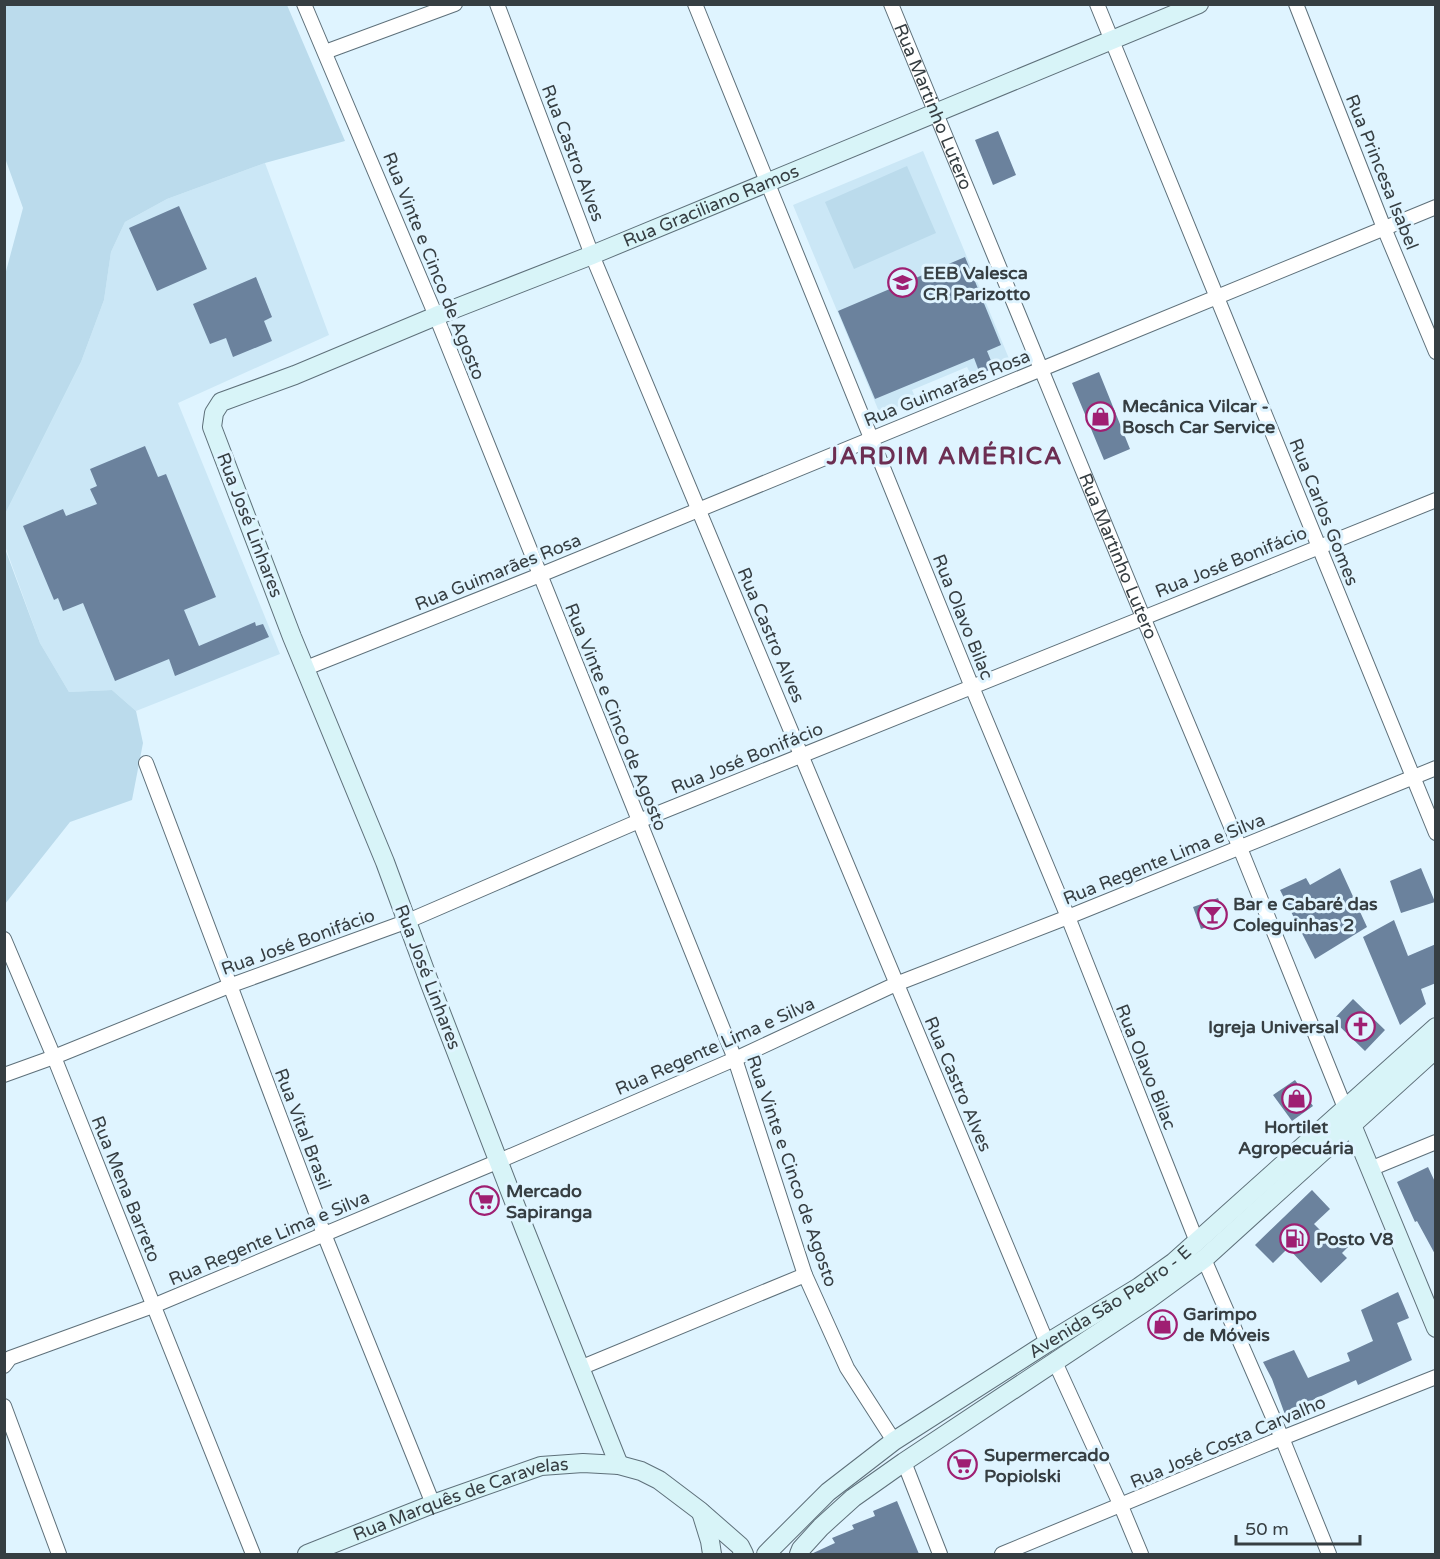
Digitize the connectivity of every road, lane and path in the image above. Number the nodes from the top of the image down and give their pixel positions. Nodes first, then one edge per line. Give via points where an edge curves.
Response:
1 (304, 4) edge
2 (455, 4) edge
3 (496, 4) edge
4 (695, 4) edge
5 (891, 4) edge
6 (1097, 4) edge
7 (1199, 4) edge
8 (1296, 4) edge
9 (1112, 41) junction
10 (325, 51) junction
11 (935, 113) junction
12 (768, 183) junction
13 (1436, 207) edge
14 (1384, 228) junction
15 (592, 255) junction
16 (1216, 297) junction
17 (436, 316) junction
18 (1436, 352) edge
19 (1041, 369) junction
20 (221, 402) joint
21 (871, 438) junction
22 (1436, 500) edge
23 (699, 509) junction
24 (1318, 546) junction
25 (540, 575) junction
26 (1143, 617) junction
27 (306, 668) junction
28 (972, 687) junction
29 (802, 755) junction
30 (146, 764) dead end
31 (1436, 768) edge
32 (1413, 778) junction
33 (639, 821) junction
34 (1436, 833) edge
35 (1240, 848) junction
36 (1068, 917) junction
37 (408, 921) junction
38 (4, 939) edge
39 (896, 984) junction
40 (229, 986) junction
41 (1436, 1026) edge
42 (1436, 1049) edge
43 (54, 1057) junction
44 (735, 1059) junction
45 (4, 1075) edge
46 (1348, 1116) junction
47 (1436, 1142) edge
48 (499, 1161) junction
49 (1370, 1169) junction
50 (324, 1234) junction
51 (1201, 1251) junction
52 (806, 1275) junction
53 (153, 1306) junction
54 (1436, 1328) edge
55 (1047, 1343) junction
56 (7, 1362) edge
57 (1055, 1362) junction
58 (580, 1368) junction
59 (1436, 1377) edge
60 (4, 1406) edge
61 (1282, 1438) junction
62 (894, 1441) junction
63 (904, 1462) junction
64 (619, 1465) junction
65 (434, 1504) junction
66 (1121, 1506) junction
67 (700, 1511) junction
68 (59, 1554) edge
69 (253, 1554) edge
70 (307, 1554) edge
71 (712, 1554) edge
72 (744, 1554) edge
73 (766, 1554) edge
74 (799, 1554) edge
75 (940, 1554) edge
76 (1002, 1554) edge
77 (1141, 1554) edge
78 (1329, 1554) edge

1 - 10 street, Rua Vinte e Cinco de Agosto
2 - 10 street
3 - 15 street, Rua Castro Alves
4 - 12 street, Rua Olavo Bilac
5 - 11 street, Rua Martinho Lutero
6 - 9 street, Rua Carlos Gomes
7 - 9 street, Rua Graciliano Ramos
8 - 14 street, Rua Princesa Isabel
9 - 11 street, Rua Graciliano Ramos
9 - 16 street, Rua Carlos Gomes
10 - 17 street, Rua Vinte e Cinco de Agosto
11 - 12 street, Rua Graciliano Ramos
11 - 19 street, Rua Martinho Lutero
12 - 15 street, Rua Graciliano Ramos
12 - 21 street, Rua Olavo Bilac
13 - 14 street, Rua Guimarães Rosa
14 - 16 street, Rua Guimarães Rosa
14 - 18 street, Rua Princesa Isabel
15 - 17 street, Rua Graciliano Ramos
15 - 23 street, Rua Castro Alves
16 - 19 street, Rua Guimarães Rosa
16 - 24 street, Rua Carlos Gomes
17 - 20 street, Rua Graciliano Ramos
17 - 25 street, Rua Vinte e Cinco de Agosto
19 - 21 street, Rua Guimarães Rosa
19 - 26 street, Rua Martinho Lutero
20 - 27 street, Rua José Linhares via 212,427
21 - 23 street, Rua Guimarães Rosa
21 - 28 street, Rua Olavo Bilac
22 - 24 street, Rua José Bonifácio
23 - 25 street, Rua Guimarães Rosa
23 - 29 street, Rua Castro Alves
24 - 26 street, Rua José Bonifácio
24 - 32 street, Rua Carlos Gomes
25 - 27 street, Rua Guimarães Rosa
25 - 33 street, Rua Vinte e Cinco de Agosto
26 - 28 street, Rua José Bonifácio
26 - 35 street, Rua Martinho Lutero
27 - 37 street, Rua José Linhares
28 - 29 street, Rua José Bonifácio
28 - 36 street, Rua Olavo Bilac
29 - 33 street, Rua José Bonifácio
29 - 39 street, Rua Castro Alves
30 - 40 street, Rua Vital Brasil
31 - 32 street, Rua Regente Lima e Silva
32 - 34 street, Rua Carlos Gomes
32 - 35 street, Rua Regente Lima e Silva
33 - 37 street, Rua José Bonifácio
33 - 44 street, Rua Vinte e Cinco de Agosto
35 - 36 street, Rua Regente Lima e Silva
35 - 46 street, Rua Martinho Lutero
36 - 39 street, Rua Regente Lima e Silva
36 - 51 street, Rua Olavo Bilac
37 - 40 street, Rua José Bonifácio
37 - 48 street, Rua José Linhares
38 - 43 street, Rua Mena Barreto
39 - 44 street, Rua Regente Lima e Silva
39 - 55 street, Rua Castro Alves
40 - 43 street, Rua José Bonifácio
40 - 50 street, Rua Vital Brasil
41 - 46 street, Avenida São Pedro - E
42 - 46 street, Avenida São Pedro - E
43 - 45 street, Rua José Bonifácio
43 - 53 street, Rua Mena Barreto
44 - 48 street, Rua Regente Lima e Silva
44 - 52 street, Rua Vinte e Cinco de Agosto
46 - 49 street, Rua Martinho Lutero
46 - 51 street, Avenida São Pedro - E
47 - 49 street
48 - 50 street, Rua Regente Lima e Silva
48 - 58 street, Rua José Linhares
49 - 54 street, Rua Martinho Lutero
50 - 53 street, Rua Regente Lima e Silva
50 - 65 street, Rua Vital Brasil
51 - 55 street, Avenida São Pedro - E via 1174,1262
51 - 57 street, Avenida São Pedro - E via 1157,1294
51 - 61 street, Rua Olavo Bilac
52 - 58 street
52 - 62 street, Rua Vinte e Cinco de Agosto via 847,1368
53 - 56 street, Rua Regente Lima e Silva
53 - 69 street, Rua Mena Barreto
55 - 62 street, Avenida São Pedro - E
57 - 63 street, Avenida São Pedro - E
57 - 66 street
58 - 64 street, Rua José Linhares
59 - 61 street, Rua José Costa Carvalho
60 - 68 street
61 - 66 street, Rua José Costa Carvalho
61 - 78 street, Rua Olavo Bilac
62 - 73 street, Avenida São Pedro - E via 828,1492
63 - 74 street, Avenida São Pedro - E via 853,1498
63 - 75 street
64 - 65 street, Rua Marquês de Caravelas via 541,1466
64 - 67 street via 659,1480
65 - 70 street, Rua Marquês de Caravelas
66 - 76 street, Rua José Costa Carvalho
66 - 77 street
67 - 71 street
67 - 72 street

